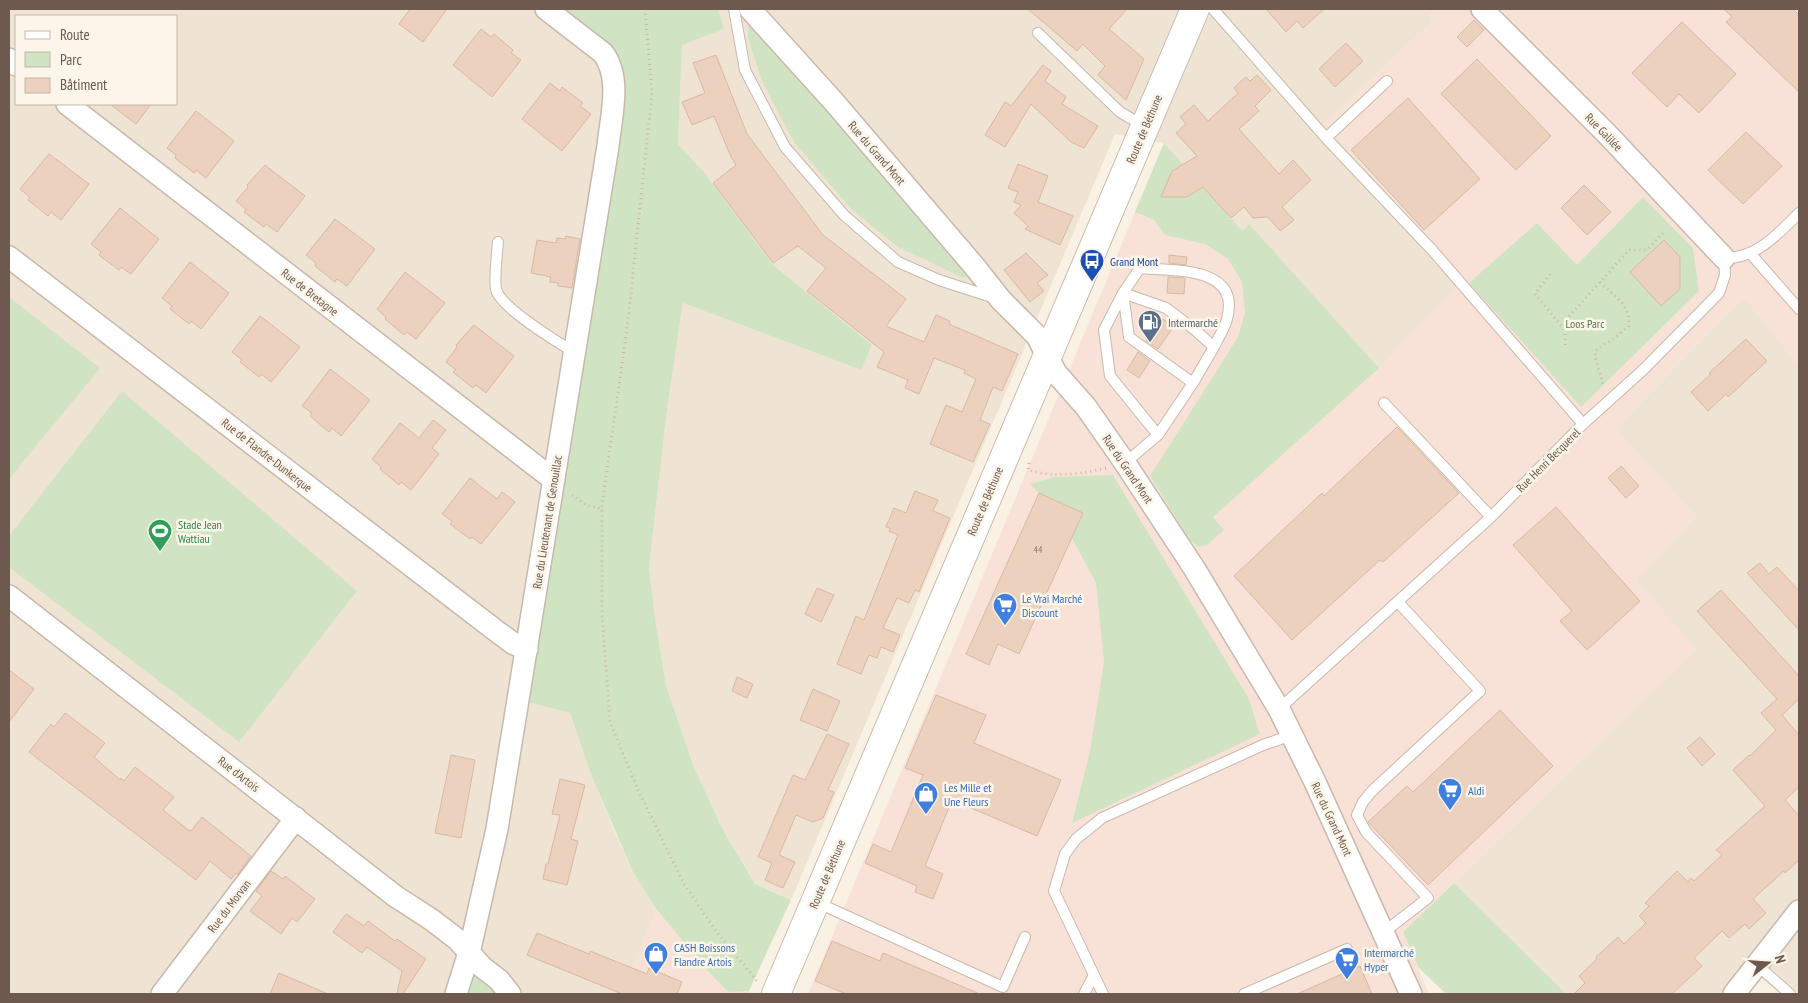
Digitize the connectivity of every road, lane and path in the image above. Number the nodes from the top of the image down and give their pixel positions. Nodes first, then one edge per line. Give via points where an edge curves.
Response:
1 (546, 9) edge
2 (645, 9) edge
3 (734, 9) edge
4 (750, 9) edge
5 (1195, 9) edge
6 (1213, 9) edge
7 (1482, 9) edge
8 (1038, 33) dead end
9 (1387, 81) dead end
10 (68, 105) edge
11 (1145, 127) junction
12 (1326, 138) junction
13 (1799, 214) edge
14 (1665, 232) dead end
15 (498, 242) dead end
16 (1750, 253) junction
17 (9, 257) edge
18 (1724, 258) junction
19 (1550, 274) dead end
20 (1600, 282) junction
21 (1123, 293) junction
22 (1001, 300) junction
23 (1799, 309) edge
24 (1565, 330) junction
25 (1565, 346) dead end
26 (1214, 347) junction
27 (576, 353) junction
28 (1046, 355) junction
29 (1193, 382) junction
30 (1603, 385) dead end
31 (1384, 402) dead end
32 (1584, 424) junction
33 (1158, 435) junction
34 (1029, 462) dead end
35 (1125, 463) junction
36 (554, 480) junction
37 (602, 509) junction
38 (1492, 517) junction
39 (9, 596) edge
40 (1398, 602) junction
41 (527, 649) junction
42 (1279, 709) junction
43 (1292, 735) junction
44 (296, 818) junction
45 (815, 901) junction
46 (1799, 912) edge
47 (1384, 932) junction
48 (1025, 937) dead end
49 (1347, 949) dead end
50 (469, 953) junction
51 (1757, 965) junction
52 (1094, 975) junction
53 (767, 988) edge
54 (162, 994) edge
55 (456, 994) edge
56 (510, 994) edge
57 (1084, 994) edge
58 (1103, 994) edge
59 (1244, 994) edge
60 (1411, 994) edge
61 (1734, 994) edge
62 (1790, 994) edge

1 - 27 street, Rue du Lieutenant de Genouillac via 603,53 613,74 608,146
2 - 37 path via 652,93 628,321
3 - 22 lane via 745,70 785,147 844,215 898,262 939,280
4 - 22 street, Rue du Grand Mont via 834,102
5 - 11 main road, Route de Béthune
6 - 12 lane
7 - 18 street, Rue Galilée
8 - 11 lane via 1120,112
9 - 12 lane
10 - 36 street, Rue de Bretagne
11 - 28 main road, Route de Béthune
12 - 32 lane via 1433,251
13 - 16 lane via 1775,238
14 - 20 path via 1647,250 1629,250
15 - 27 lane via 496,290 536,328
16 - 18 lane via 1738,258
16 - 23 lane
17 - 41 street, Rue de Flandre-Dunkerque via 495,630
18 - 32 lane, Rue Henri Becquerel via 1725,275 1720,292
19 - 24 path via 1535,294
20 - 24 path via 1565,321
20 - 30 path via 1627,308 1630,316 1630,326 1595,351
21 - 26 lane via 1166,308
21 - 26 lane via 1140,268 1196,273 1216,279 1230,302 1227,320
21 - 29 lane via 1129,337
21 - 33 lane via 1104,330 1110,376
22 - 28 street, Rue du Grand Mont via 1037,336
24 - 25 path
26 - 29 lane
27 - 36 street, Rue du Lieutenant de Genouillac
28 - 35 street, Rue du Grand Mont via 1056,373 1086,407
28 - 45 main road, Route de Béthune
29 - 33 lane
31 - 38 lane
32 - 38 lane, Rue Henri Becquerel
33 - 35 lane
34 - 35 path via 1028,470 1039,474 1094,471
35 - 42 street, Rue du Grand Mont via 1194,568
36 - 37 path via 586,505
36 - 41 street, Rue du Lieutenant de Genouillac
37 - 53 path via 602,615 610,722 638,790 684,884 716,931
38 - 40 lane, Rue Henri Becquerel
39 - 44 street, Rue d'Artois
40 - 42 lane, Rue Henri Becquerel
40 - 47 lane via 1480,691 1372,791 1357,816 1366,832 1428,898
41 - 50 street, Rue du Lieutenant de Genouillac via 497,829
42 - 43 street, Rue du Grand Mont
43 - 47 street, Rue du Grand Mont
43 - 52 lane via 1102,818 1076,839 1065,854 1054,891
44 - 50 street, Rue d'Artois via 395,896 458,940
44 - 54 street, Rue du Morvan
45 - 48 lane via 1003,987
45 - 53 main road, Route de Béthune
46 - 51 street
47 - 60 street, Rue du Grand Mont
49 - 59 lane
50 - 55 street, Rue du Lieutenant de Genouillac
50 - 56 street
51 - 61 street
51 - 62 lane
52 - 57 lane
52 - 58 lane

